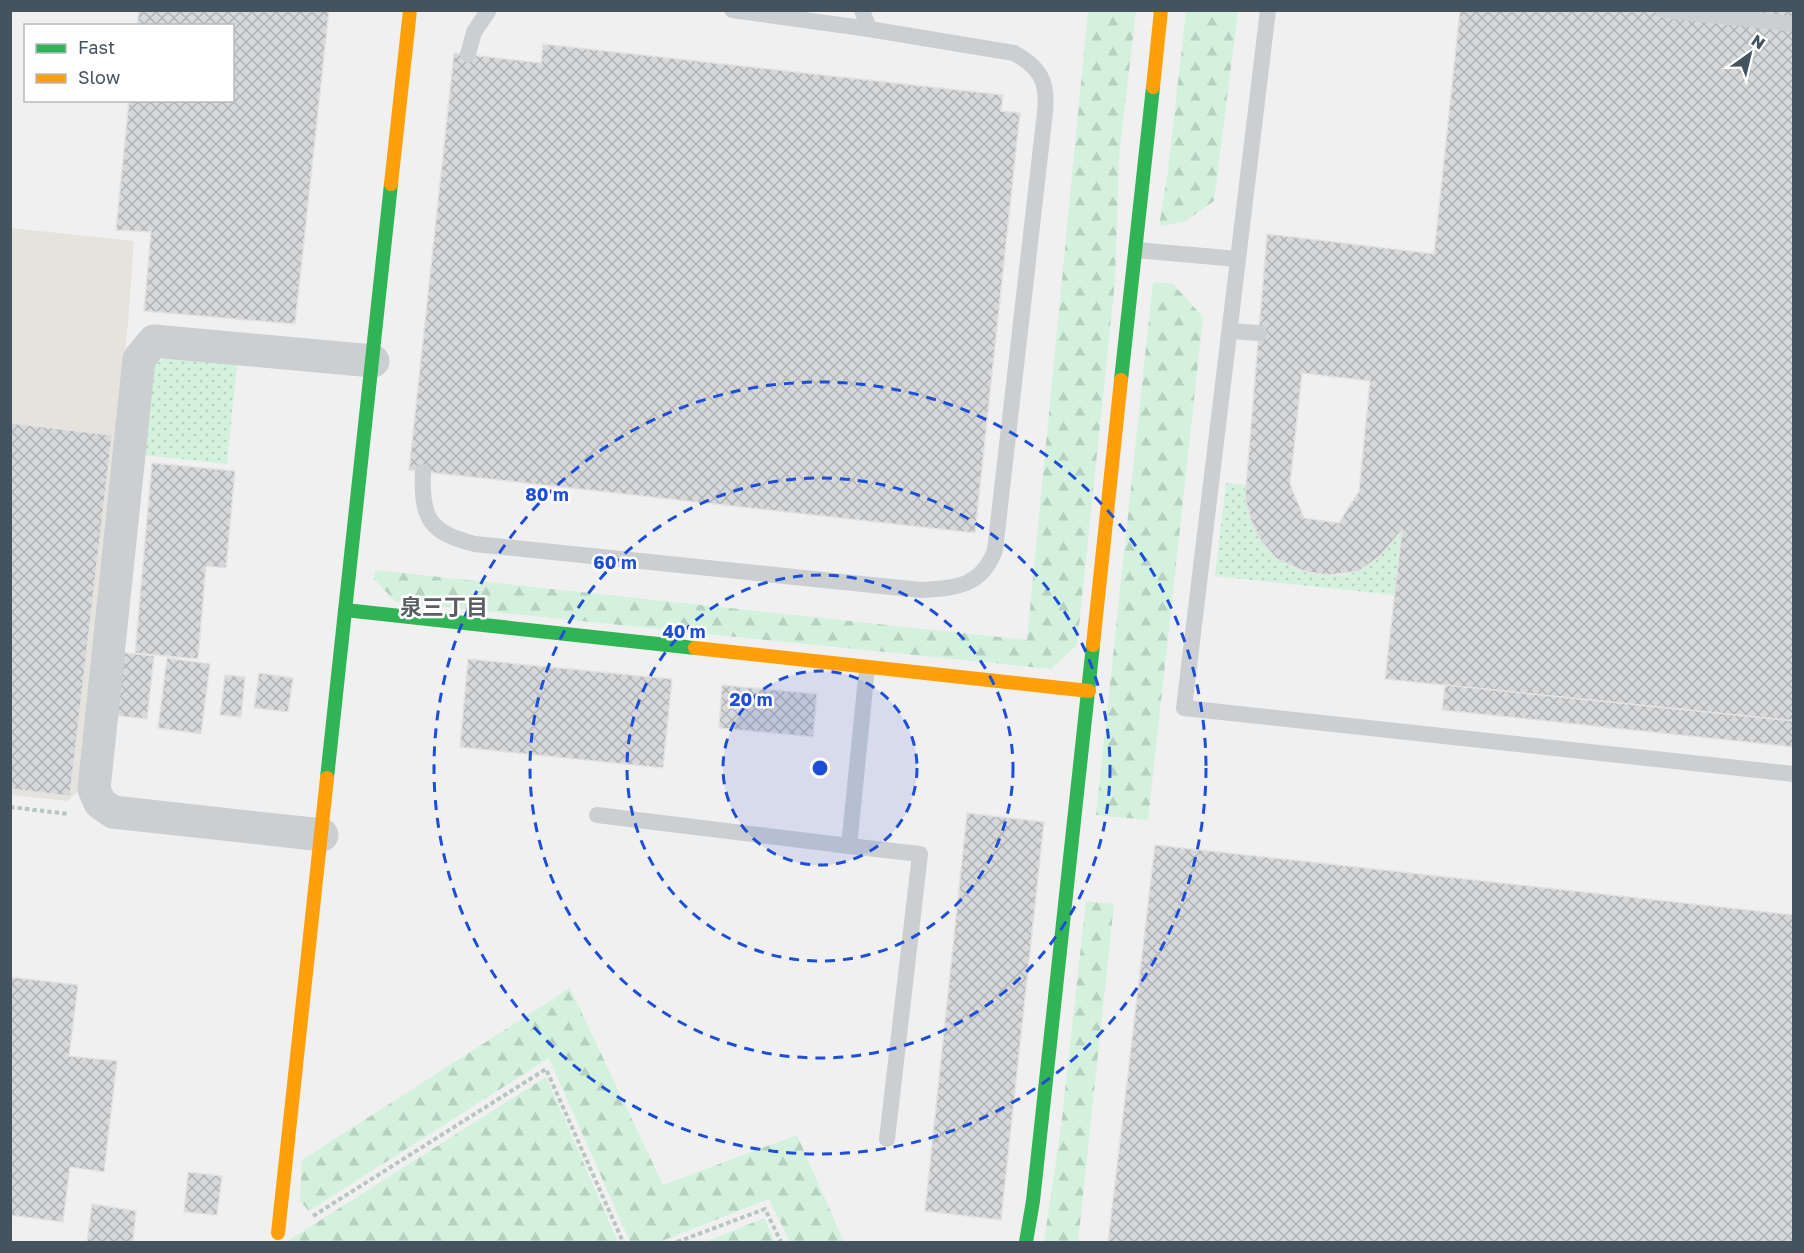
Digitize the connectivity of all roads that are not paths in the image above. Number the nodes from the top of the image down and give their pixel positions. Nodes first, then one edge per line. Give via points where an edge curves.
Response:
1 (410, 10) edge
2 (489, 10) edge
3 (732, 10) edge
4 (862, 10) edge
5 (1161, 10) edge
6 (1268, 10) edge
7 (1663, 10) edge
8 (1794, 24) edge
9 (869, 29) junction
10 (468, 54) dead end
11 (1136, 250) junction
12 (1238, 259) junction
13 (1230, 331) junction
14 (1259, 333) dead end
15 (373, 361) junction
16 (423, 472) dead end
17 (345, 610) junction
18 (867, 668) junction
19 (1089, 691) junction
20 (1794, 774) edge
21 (597, 815) dead end
22 (322, 835) junction
23 (849, 846) junction
24 (888, 1138) dead end
25 (270, 1238) edge
26 (1026, 1242) edge

1 - 15 street
2 - 10 lane via 474,32
3 - 9 lane
4 - 9 lane
5 - 11 street
6 - 12 lane
7 - 8 lane
9 - 16 lane via 1014,53 1030,62 1047,92 995,550 989,566 974,581 946,589 921,590 475,544 453,539 435,529 422,499
11 - 12 lane
11 - 19 street
12 - 13 lane
13 - 14 lane
13 - 20 lane via 1184,708
15 - 17 street
15 - 22 street via 154,340 139,359 94,789 100,803 113,812
17 - 18 street
17 - 22 street
18 - 19 street
18 - 23 lane
19 - 26 street
21 - 23 lane
22 - 25 street
23 - 24 lane via 920,854

